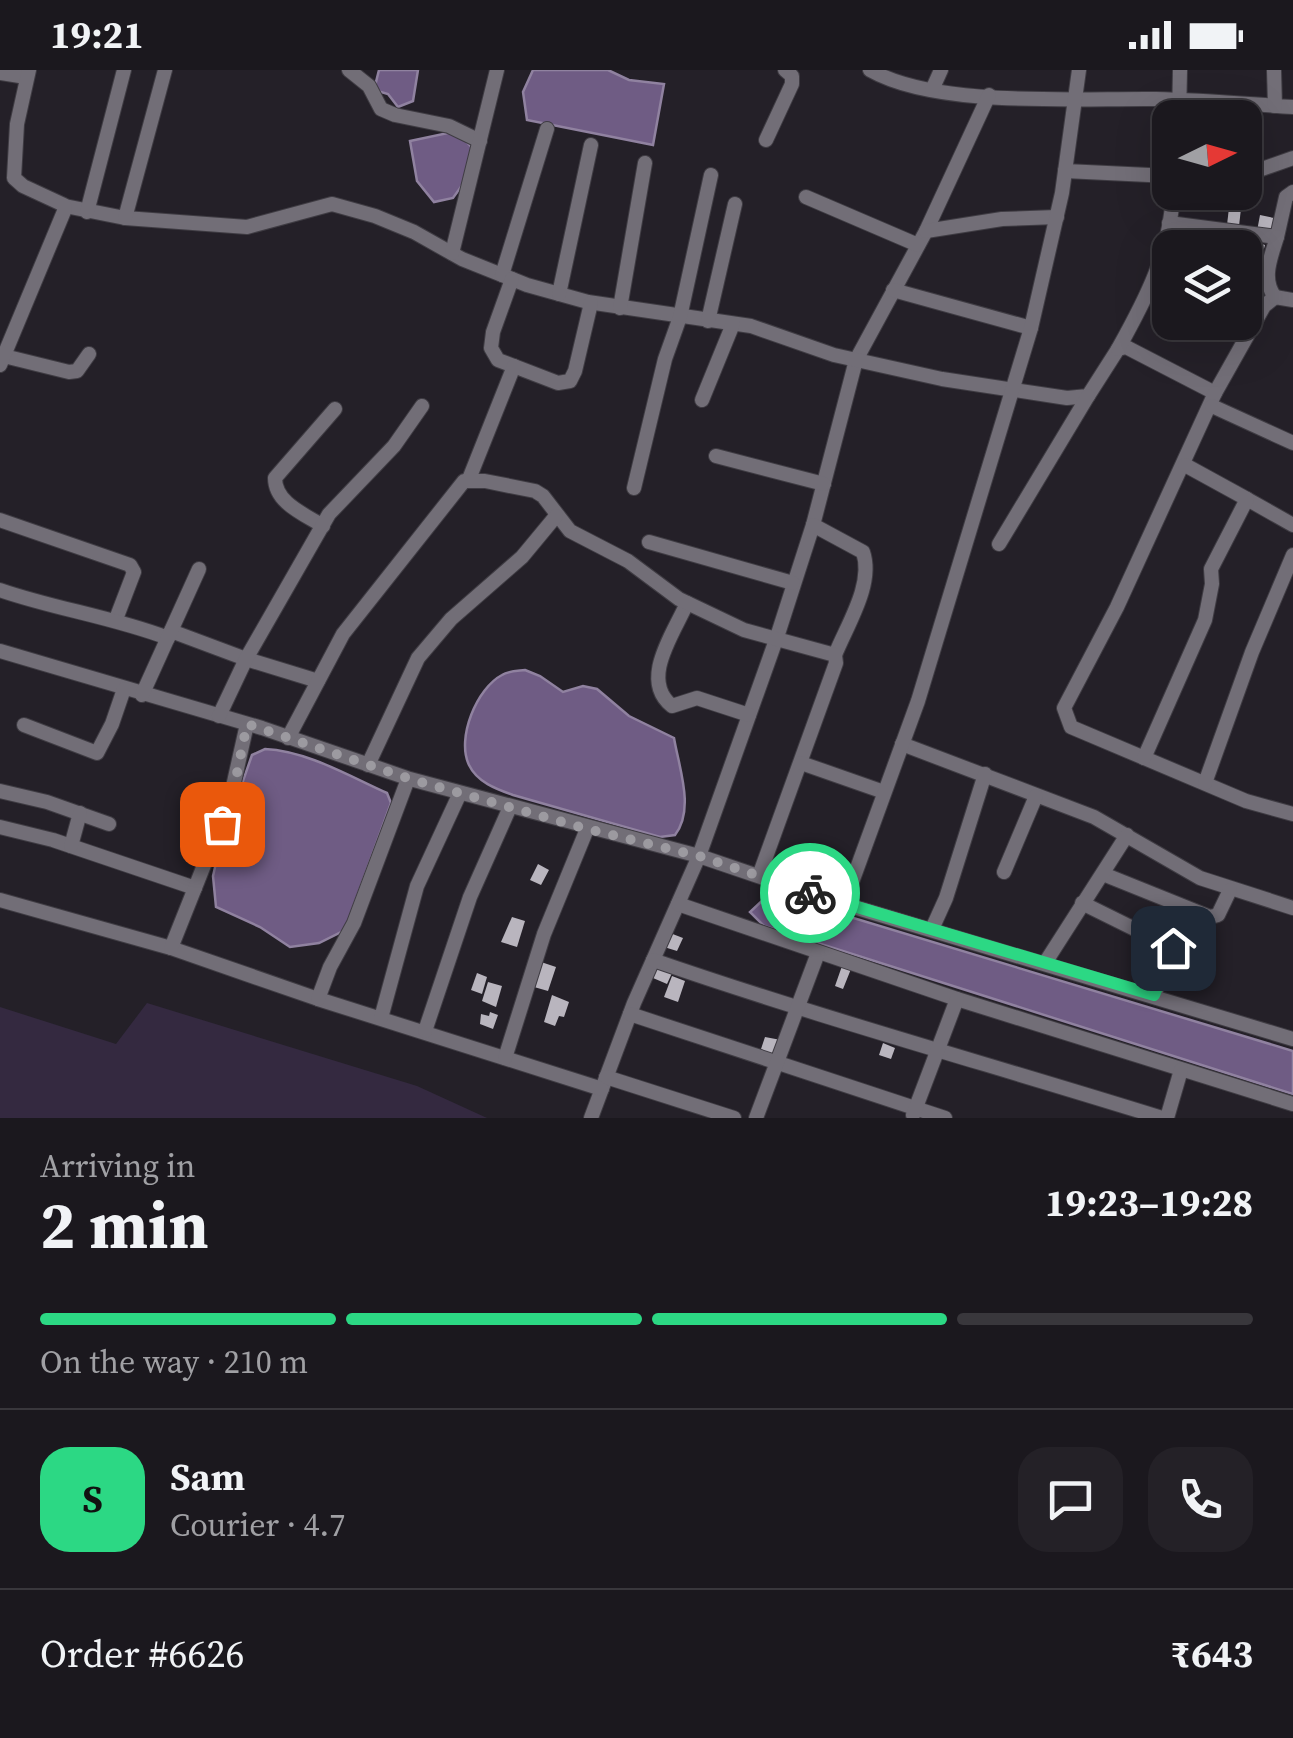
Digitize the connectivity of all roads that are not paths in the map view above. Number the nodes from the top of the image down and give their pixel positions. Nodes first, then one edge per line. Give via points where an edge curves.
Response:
1 (124, 70) edge
2 (164, 70) edge
3 (348, 70) edge
4 (497, 70) edge
5 (786, 70) edge
6 (870, 70) edge
7 (940, 70) edge
8 (1079, 70) edge
9 (1180, 70) edge
10 (1274, 70) edge
11 (0, 73) edge
12 (28, 73) edge
13 (932, 90) junction
14 (989, 96) junction
15 (1074, 98) junction
16 (1181, 100) joint
17 (1262, 105) edge
18 (1276, 106) junction
19 (1293, 107) edge
20 (547, 130) dead end
21 (766, 140) dead end
22 (480, 141) junction
23 (591, 146) dead end
24 (1293, 158) edge
25 (646, 163) dead end
26 (1262, 169) edge
27 (1064, 171) junction
28 (1152, 175) edge
29 (711, 176) dead end
30 (7, 177) edge
31 (1293, 192) edge
32 (806, 196) dead end
33 (735, 204) dead end
34 (65, 206) junction
35 (1171, 210) edge
36 (87, 212) junction
37 (1057, 216) junction
38 (126, 218) junction
39 (1169, 222) junction
40 (1277, 237) junction
41 (922, 238) junction
42 (452, 253) junction
43 (507, 277) junction
44 (893, 290) junction
45 (559, 294) junction
46 (1275, 298) junction
47 (1293, 300) edge
48 (591, 303) junction
49 (620, 308) junction
50 (680, 317) junction
51 (708, 320) junction
52 (733, 324) junction
53 (1031, 328) junction
54 (1118, 349) junction
55 (90, 354) dead end
56 (856, 360) junction
57 (1, 362) edge
58 (514, 366) junction
59 (1012, 390) junction
60 (1088, 396) junction
61 (1214, 399) junction
62 (702, 400) dead end
63 (422, 406) dead end
64 (336, 409) dead end
65 (1293, 443) edge
66 (716, 456) dead end
67 (1184, 465) junction
68 (469, 479) junction
69 (824, 484) junction
70 (634, 488) dead end
71 (1247, 499) junction
72 (556, 516) junction
73 (1291, 519) edge
74 (0, 520) edge
75 (812, 525) junction
76 (323, 526) junction
77 (649, 542) dead end
78 (999, 544) dead end
79 (1293, 555) edge
80 (198, 569) dead end
81 (793, 583) junction
82 (0, 590) edge
83 (688, 603) junction
84 (116, 619) junction
85 (169, 634) junction
86 (777, 637) junction
87 (0, 651) edge
88 (835, 655) junction
89 (246, 659) junction
90 (318, 680) junction
91 (124, 689) junction
92 (142, 694) junction
93 (750, 715) junction
94 (219, 716) junction
95 (247, 724) junction
96 (24, 726) dead end
97 (288, 738) junction
98 (902, 744) junction
99 (1144, 758) junction
100 (801, 762) junction
101 (368, 765) junction
102 (985, 774) junction
103 (408, 778) junction
104 (1205, 783) junction
105 (0, 791) edge
106 (884, 792) junction
107 (460, 793) junction
108 (1036, 796) junction
109 (510, 806) junction
110 (80, 813) junction
111 (1293, 814) edge
112 (109, 824) dead end
113 (0, 827) edge
114 (587, 829) junction
115 (1127, 835) junction
116 (71, 846) junction
117 (699, 856) junction
118 (1004, 872) dead end
119 (1103, 874) junction
120 (759, 876) junction
121 (195, 888) junction
122 (1230, 890) junction
123 (0, 900) edge
124 (1082, 903) junction
125 (678, 904) junction
126 (844, 904) junction
127 (1293, 908) edge
128 (1190, 910) junction
129 (932, 930) junction
130 (171, 948) junction
131 (1173, 948) junction
132 (818, 953) junction
133 (653, 960) junction
134 (1045, 963) junction
135 (1154, 995) junction
136 (318, 999) junction
137 (956, 999) junction
138 (798, 1010) junction
139 (630, 1014) junction
140 (381, 1018) junction
141 (425, 1031) junction
142 (1293, 1038) edge
143 (937, 1047) junction
144 (506, 1058) junction
145 (776, 1063) junction
146 (1181, 1070) junction
147 (604, 1083) junction
148 (1293, 1104) edge
149 (913, 1114) edge
150 (592, 1118) edge
151 (734, 1118) edge
152 (756, 1118) edge
153 (944, 1118) edge
154 (1165, 1118) edge

1 - 36 street
2 - 38 street
3 - 22 street via 395,115 449,126
4 - 22 street
5 - 21 street via 793,79
6 - 13 street via 894,84
7 - 13 street
8 - 15 street
9 - 16 street
10 - 18 street
11 - 12 street
12 - 30 street
13 - 14 street
14 - 15 street
14 - 41 street
15 - 16 street
15 - 27 street
17 - 18 street
18 - 19 street
20 - 43 street
22 - 42 street
23 - 45 street
24 - 26 street
25 - 49 street
27 - 28 street
27 - 37 street
29 - 50 street
30 - 34 street
31 - 40 street
32 - 41 street
33 - 51 street
34 - 36 street
34 - 57 street
35 - 39 street
36 - 38 street
37 - 41 street via 1002,219
37 - 53 street
38 - 42 street via 247,227 332,204 375,216
39 - 40 street
39 - 54 street via 1150,291
40 - 46 street via 1268,271
41 - 44 street
42 - 43 street
43 - 45 street
43 - 58 street via 491,348 498,360
44 - 53 street
44 - 56 street
45 - 48 street
46 - 47 street
46 - 61 street via 1250,327
48 - 49 street
48 - 58 street via 570,380 558,383
49 - 50 street
50 - 51 street
50 - 70 street
51 - 52 street
52 - 56 street
52 - 62 street
53 - 59 street
54 - 60 street
54 - 61 street via 1148,356
55 - 57 street via 78,371 69,372
56 - 59 street
56 - 69 street
58 - 68 street
59 - 60 street
59 - 98 street
60 - 78 street
61 - 65 street
61 - 67 street
63 - 76 street
64 - 76 street via 275,478 280,498
66 - 69 street
67 - 71 street
67 - 99 street via 1064,708 1071,727
68 - 72 street via 535,491
68 - 90 street via 343,634
69 - 75 street
71 - 73 street
71 - 99 street via 1211,569 1205,620
72 - 83 street
72 - 101 street via 418,658
74 - 84 street via 126,562 133,568
75 - 81 street
75 - 88 street via 863,552 867,564
76 - 89 street
77 - 81 street
79 - 104 street
80 - 85 street
81 - 86 street
82 - 84 street
83 - 86 street via 744,630
83 - 93 street via 658,668 663,698 672,706 698,698
84 - 85 street
85 - 89 street
85 - 92 street
86 - 88 street
86 - 93 street
87 - 91 street
88 - 100 street
89 - 90 street
89 - 94 street
90 - 97 street
91 - 92 street
91 - 96 street via 97,754
92 - 94 street
93 - 117 street
94 - 95 street
95 - 97 street
95 - 121 street via 230,800
97 - 101 street
98 - 102 street
98 - 106 street
99 - 104 street
100 - 106 street
100 - 120 street
101 - 103 street
102 - 108 street
102 - 129 street
103 - 107 street
103 - 136 street
104 - 111 street
105 - 110 street
106 - 126 street
107 - 109 street
107 - 140 street via 417,886
108 - 115 street
108 - 118 street
109 - 114 street
109 - 141 street via 470,897
110 - 112 street
110 - 116 street
113 - 116 street
114 - 117 street
114 - 144 street via 544,934
115 - 119 street
115 - 122 street
116 - 121 street
117 - 120 street
117 - 125 street
119 - 124 street
119 - 128 street
120 - 126 street
121 - 130 street
122 - 127 street
122 - 128 street via 1215,918
123 - 130 street
124 - 131 street
124 - 134 street
125 - 132 street
125 - 133 street
126 - 129 street
128 - 131 street
129 - 134 street
130 - 136 street
131 - 135 street
132 - 137 street
132 - 138 street
133 - 138 street
133 - 139 street
134 - 135 street
135 - 142 street
136 - 140 street
137 - 143 street
137 - 146 street
138 - 143 street
138 - 145 street
139 - 145 street
139 - 147 street
140 - 141 street
141 - 144 street
143 - 149 street
143 - 154 street
144 - 147 street
145 - 149 street
145 - 152 street
146 - 148 street
146 - 154 street
147 - 150 street
147 - 151 street
149 - 153 street

